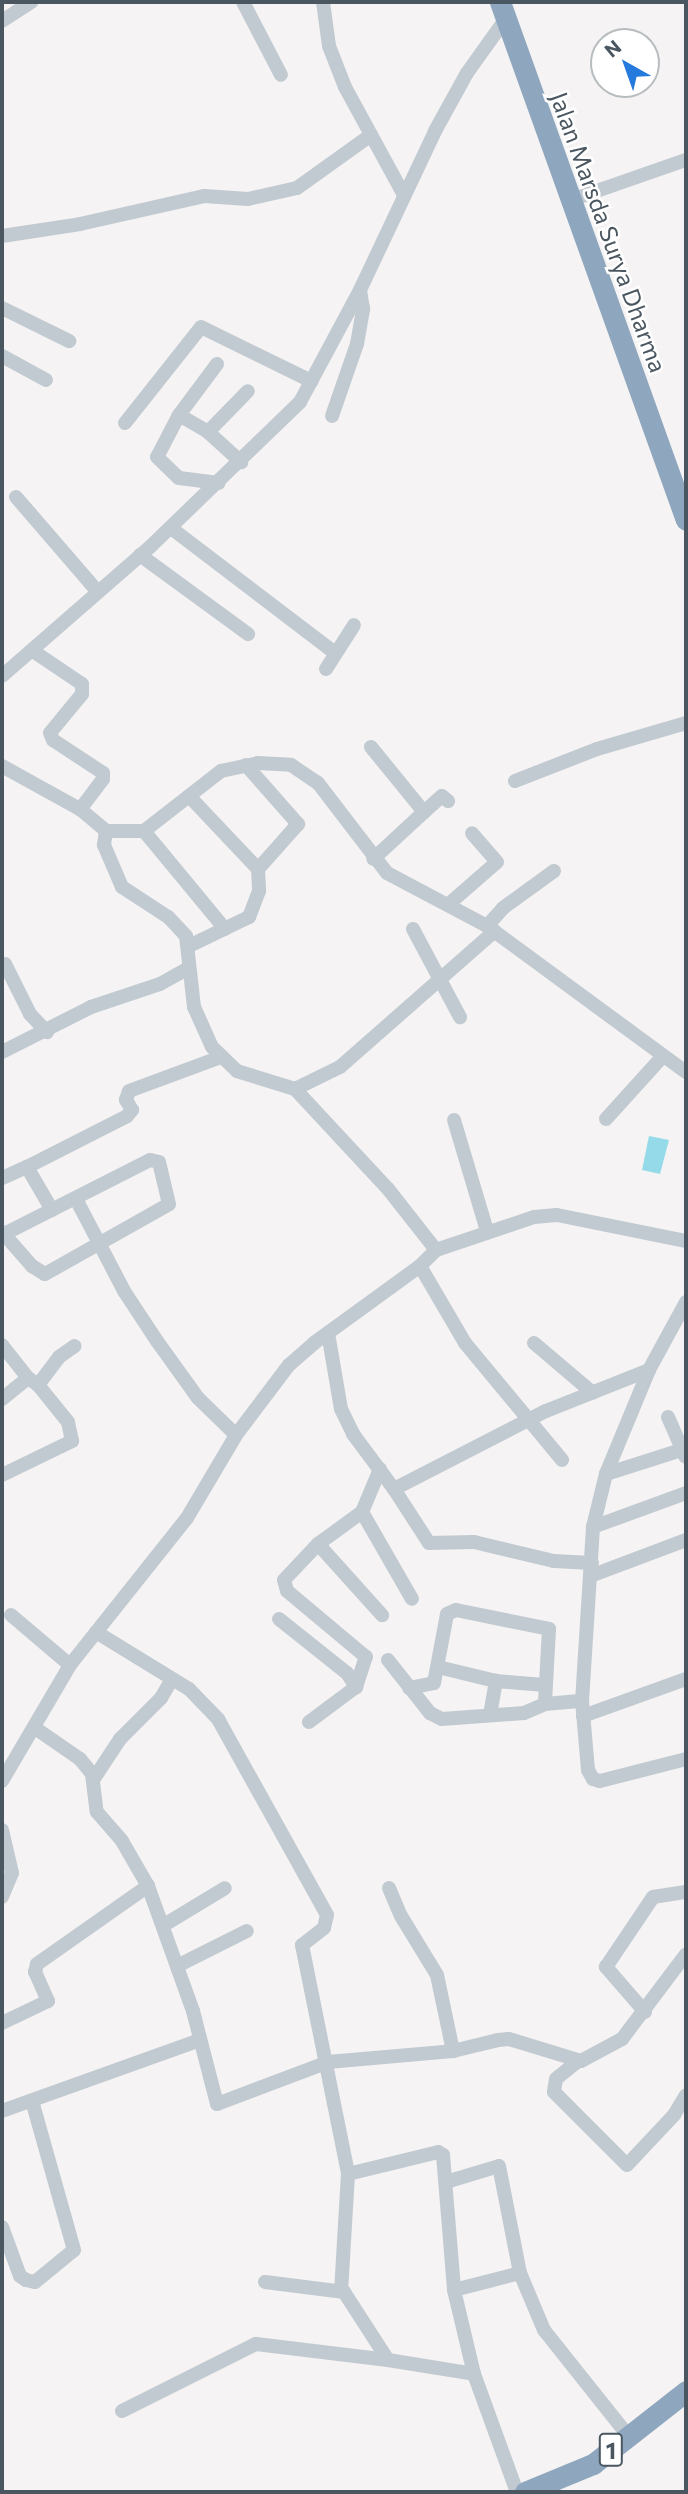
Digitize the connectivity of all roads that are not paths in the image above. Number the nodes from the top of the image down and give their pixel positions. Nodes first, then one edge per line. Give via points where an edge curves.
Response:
1 (31, 2) edge
2 (243, 2) edge
3 (323, 2) edge
4 (502, 11) edge
5 (2, 21) edge
6 (282, 75) dead end
7 (371, 135) junction
8 (686, 160) edge
9 (404, 195) junction
10 (568, 201) junction
11 (2, 236) edge
12 (360, 290) junction
13 (2, 308) edge
14 (69, 341) dead end
15 (2, 356) edge
16 (217, 364) dead end
17 (46, 380) dead end
18 (311, 381) junction
19 (248, 391) dead end
20 (179, 415) junction
21 (332, 416) dead end
22 (124, 423) dead end
23 (208, 432) junction
24 (241, 462) junction
25 (219, 483) junction
26 (16, 497) dead end
27 (686, 520) edge
28 (171, 528) junction
29 (140, 555) junction
30 (98, 592) junction
31 (355, 625) dead end
32 (248, 634) dead end
33 (33, 651) junction
34 (335, 653) junction
35 (326, 669) dead end
36 (2, 676) edge
37 (686, 723) edge
38 (371, 747) dead end
39 (247, 765) junction
40 (2, 766) edge
41 (515, 781) dead end
42 (189, 796) junction
43 (448, 801) dead end
44 (80, 809) junction
45 (424, 813) junction
46 (106, 831) junction
47 (144, 831) junction
48 (472, 833) dead end
49 (373, 859) junction
50 (258, 869) junction
51 (554, 871) dead end
52 (450, 903) junction
53 (225, 929) junction
54 (413, 929) dead end
55 (491, 929) junction
56 (190, 946) junction
57 (5, 964) dead end
58 (187, 969) junction
59 (441, 977) junction
60 (460, 1017) dead end
61 (47, 1032) junction
62 (2, 1052) edge
63 (663, 1056) junction
64 (221, 1057) junction
65 (686, 1072) edge
66 (295, 1089) junction
67 (606, 1119) dead end
68 (454, 1120) dead end
69 (27, 1167) junction
70 (2, 1178) edge
71 (76, 1199) junction
72 (52, 1210) junction
73 (487, 1231) junction
74 (3, 1233) edge
75 (686, 1241) edge
76 (100, 1243) junction
77 (436, 1250) junction
78 (420, 1266) junction
79 (686, 1302) edge
80 (328, 1333) junction
81 (534, 1343) dead end
82 (2, 1345) edge
83 (75, 1346) dead end
84 (649, 1370) junction
85 (33, 1382) junction
86 (593, 1393) junction
87 (2, 1399) edge
88 (668, 1416) dead end
89 (531, 1420) junction
90 (236, 1435) junction
91 (684, 1454) edge
92 (562, 1460) dead end
93 (380, 1469) junction
94 (4, 1470) edge
95 (606, 1474) junction
96 (394, 1489) junction
97 (686, 1493) edge
98 (362, 1512) junction
99 (593, 1527) junction
100 (686, 1540) edge
101 (318, 1544) junction
102 (593, 1569) junction
103 (412, 1599) dead end
104 (11, 1615) dead end
105 (382, 1615) dead end
106 (279, 1619) dead end
107 (96, 1632) junction
108 (388, 1660) dead end
109 (70, 1665) junction
110 (438, 1667) junction
111 (686, 1679) edge
112 (171, 1681) junction
113 (496, 1681) junction
114 (433, 1684) junction
115 (545, 1685) junction
116 (356, 1687) junction
117 (409, 1688) junction
118 (545, 1704) junction
119 (582, 1709) junction
120 (430, 1713) junction
121 (490, 1715) junction
122 (309, 1722) dead end
123 (35, 1728) junction
124 (686, 1759) edge
125 (93, 1780) junction
126 (2, 1782) edge
127 (2, 1830) edge
128 (148, 1886) junction
129 (225, 1888) dead end
130 (389, 1888) dead end
131 (686, 1892) edge
132 (2, 1897) edge
133 (164, 1925) junction
134 (247, 1931) dead end
135 (686, 1954) edge
136 (177, 1966) junction
137 (645, 2012) junction
138 (2, 2023) edge
139 (200, 2040) junction
140 (453, 2051) junction
141 (578, 2061) junction
142 (328, 2062) junction
143 (686, 2095) edge
144 (32, 2101) junction
145 (2, 2111) edge
146 (348, 2174) junction
147 (446, 2182) junction
148 (2, 2227) edge
149 (520, 2273) junction
150 (265, 2282) dead end
151 (454, 2290) junction
152 (341, 2291) junction
153 (388, 2360) junction
154 (474, 2374) junction
155 (686, 2391) edge
156 (122, 2411) dead end
157 (629, 2437) junction
158 (517, 2492) edge
159 (525, 2492) edge

1 - 5 street
2 - 6 street
3 - 7 street via 329,46
4 - 9 street
4 - 10 highway, Jalan Marsda Surya Dharma
7 - 9 street
7 - 11 street via 297,188 248,199 204,196
8 - 10 street
9 - 12 street
10 - 27 highway, Jalan Marsda Surya Dharma
12 - 18 street
12 - 21 street via 363,309 356,344
13 - 14 street
15 - 17 street
16 - 20 street
18 - 22 street via 201,327
18 - 24 street via 286,418
19 - 23 street
20 - 23 street
20 - 25 street via 157,453 159,461 179,478
23 - 24 street
24 - 25 street
25 - 28 street
26 - 30 street
28 - 29 street
28 - 34 street
29 - 30 street
29 - 32 street
30 - 33 street
31 - 34 street
33 - 36 street
33 - 44 street via 82,684 80,697 50,733 52,740 103,773
34 - 35 street
37 - 41 street via 597,749
38 - 45 street
39 - 42 street via 209,776
39 - 49 street via 277,762 304,771 331,799
39 - 50 street via 298,824
40 - 44 street
42 - 47 street
42 - 50 street
43 - 45 street via 442,796
44 - 46 street
45 - 49 street
46 - 47 street
46 - 56 street via 104,845 122,887 168,917
47 - 53 street
48 - 52 street via 497,862
49 - 52 street via 404,885
50 - 53 street via 255,910
51 - 55 street via 503,908
52 - 55 street
53 - 56 street
54 - 59 street
55 - 59 street
55 - 63 street
56 - 58 street
57 - 61 street via 30,1014
58 - 61 street via 160,984 97,1004
58 - 64 street via 203,1032
59 - 60 street
59 - 66 street via 340,1067
61 - 62 street
63 - 65 street
63 - 67 street
64 - 66 street via 246,1075
64 - 69 street via 129,1091 126,1100 132,1110 127,1116
66 - 77 street via 388,1189
68 - 73 street
69 - 70 street
69 - 72 street
71 - 72 street
71 - 76 street
71 - 76 street via 150,1160 159,1162 169,1204
72 - 74 street
73 - 75 street via 557,1215
73 - 77 street
74 - 76 street via 45,1274
76 - 90 street via 124,1290 198,1398
77 - 78 street
78 - 80 street
78 - 89 street via 465,1343
79 - 84 street
80 - 90 street via 289,1365
80 - 93 street via 341,1409
81 - 86 street
82 - 85 street
83 - 85 street
84 - 86 street
84 - 95 street
85 - 87 street
85 - 94 street via 68,1422 72,1441
86 - 89 street
88 - 91 street
89 - 92 street
89 - 96 street
90 - 107 street via 187,1518
91 - 95 street
93 - 96 street
93 - 98 street
95 - 99 street
96 - 102 street via 429,1544 474,1542
97 - 99 street
98 - 101 street
98 - 103 street
99 - 102 street
100 - 102 street
101 - 105 street
101 - 116 street via 283,1584 366,1657
102 - 119 street
104 - 109 street
106 - 116 street via 347,1673
107 - 109 street
107 - 112 street
108 - 117 street
109 - 123 street
110 - 113 street
110 - 114 street
110 - 115 street via 447,1614 456,1610 547,1626
111 - 119 street
112 - 125 street via 161,1698 120,1739
112 - 142 street via 189,1689 218,1719 327,1915 324,1928 302,1945
113 - 115 street
113 - 121 street
114 - 117 street
114 - 120 street
115 - 118 street
116 - 122 street
117 - 120 street
118 - 119 street
118 - 121 street via 524,1713
119 - 124 street via 588,1770 600,1782
120 - 121 street via 442,1719
123 - 125 street via 80,1759
123 - 126 street
125 - 128 street via 97,1812
127 - 132 street via 12,1873
128 - 133 street
128 - 138 street via 37,1964 35,1972 48,2001
129 - 133 street
130 - 140 street via 437,1975
131 - 137 street via 653,1897 606,1967
133 - 136 street
134 - 136 street
135 - 137 street
136 - 139 street
137 - 141 street via 622,2039
139 - 142 street via 214,2100 221,2105
139 - 144 street
140 - 141 street via 509,2039
140 - 142 street
141 - 143 street via 556,2079 554,2092 627,2165 666,2125
142 - 146 street
144 - 145 street
144 - 148 street via 75,2247 35,2282 26,2280 20,2276
146 - 147 street via 438,2152 444,2159
146 - 152 street
147 - 149 street via 499,2166
147 - 151 street
149 - 151 street
149 - 157 street via 544,2330
150 - 152 street
151 - 154 street
152 - 153 street via 367,2322
153 - 154 street
153 - 156 street via 358,2360 279,2343 256,2344
154 - 158 street
155 - 157 highway, 1
157 - 159 highway, 1 via 593,2464

